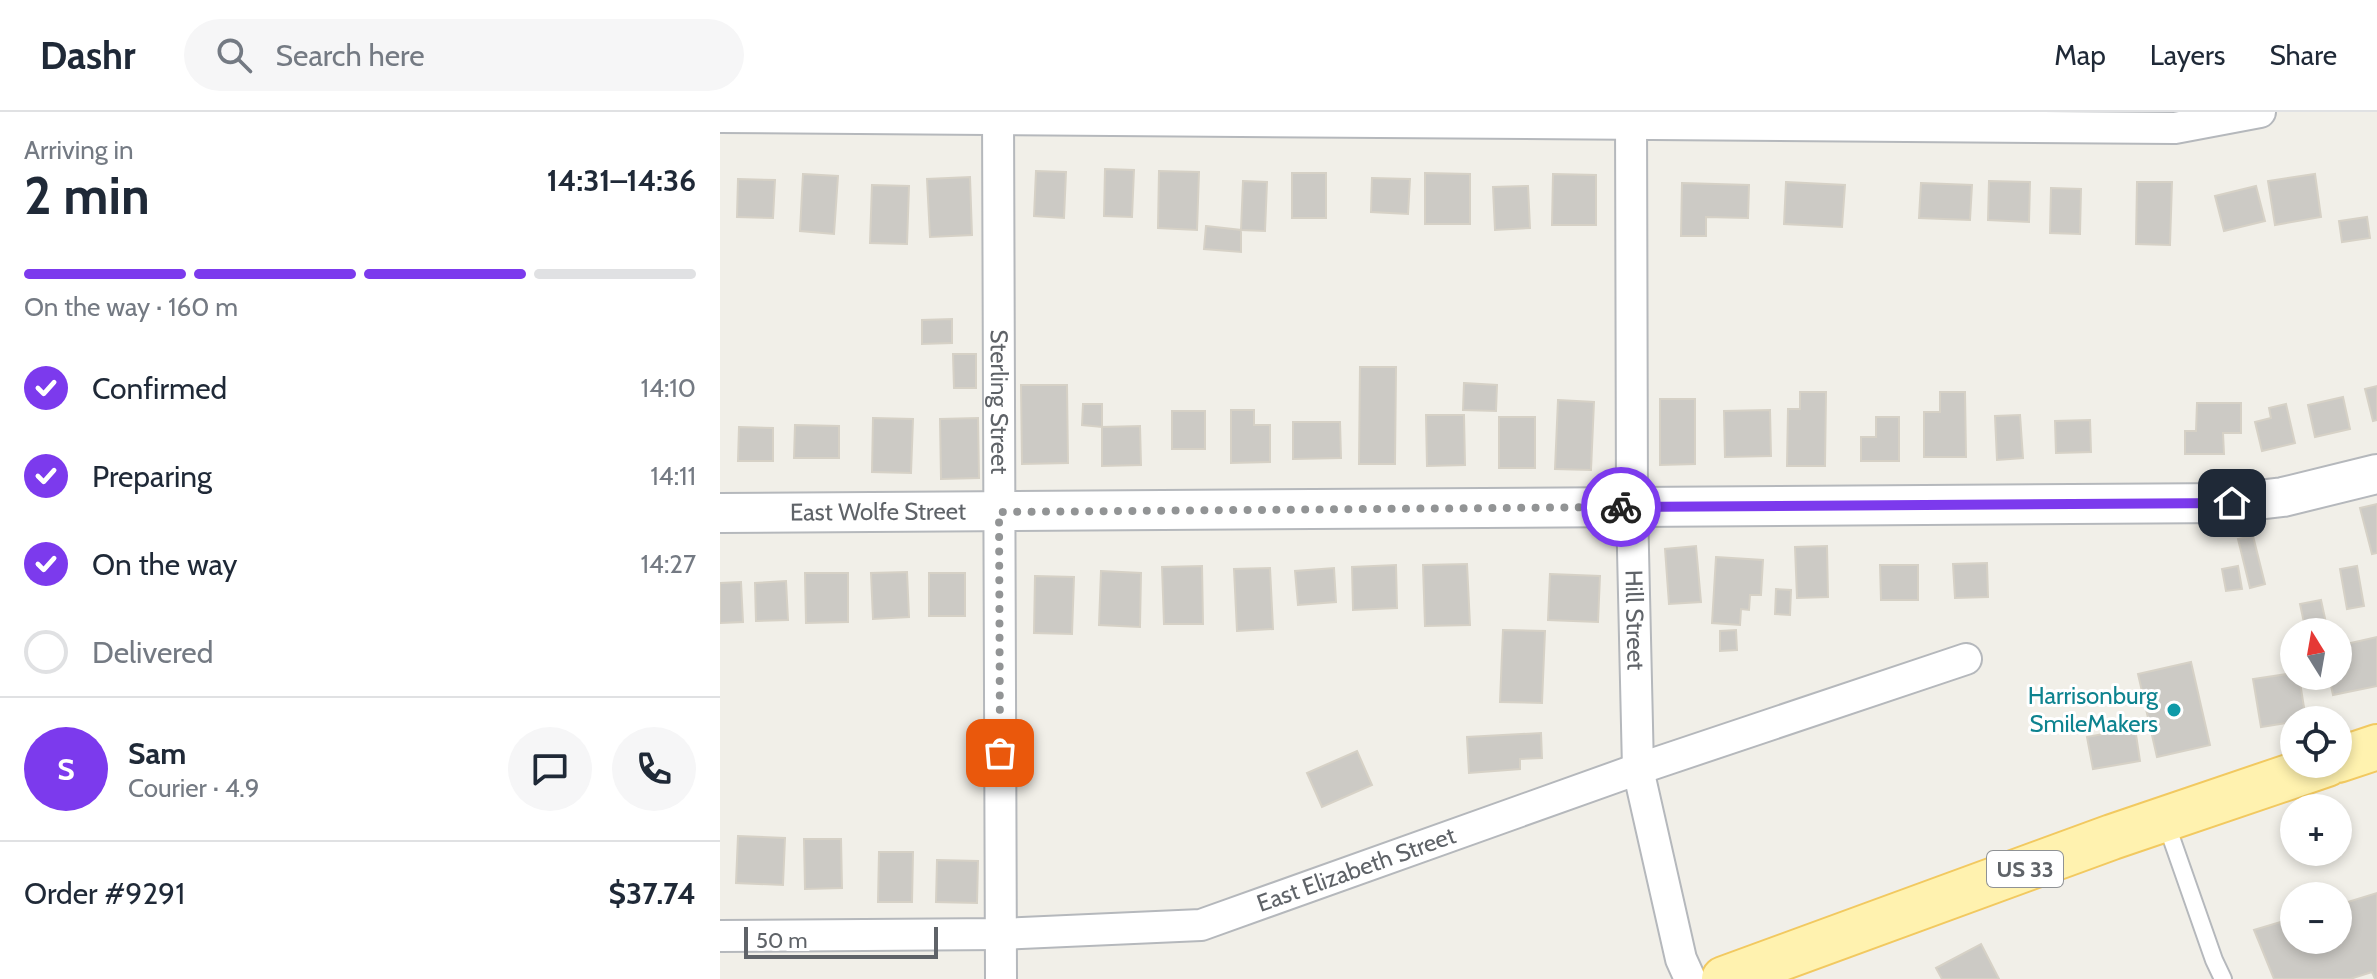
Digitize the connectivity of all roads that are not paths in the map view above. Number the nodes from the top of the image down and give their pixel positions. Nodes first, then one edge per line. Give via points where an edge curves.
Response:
1 (2260, 112) edge
2 (998, 116) edge
3 (720, 117) edge
4 (1631, 118) edge
5 (2377, 474) edge
6 (1632, 507) junction
7 (999, 512) junction
8 (720, 513) edge
9 (1966, 659) dead end
10 (2377, 747) edge
11 (2352, 755) edge
12 (1638, 769) junction
13 (2286, 778) edge
14 (2164, 819) junction
15 (1001, 934) junction
16 (720, 936) edge
17 (1001, 979) edge
18 (1690, 979) edge
19 (1724, 979) edge
20 (2223, 979) edge

1 - 4 street via 2175,128
2 - 3 street
2 - 4 street
2 - 7 street, Sterling Street
4 - 6 street, Hill Street
5 - 6 street, East Wolfe Street via 2283,497 2232,503
6 - 7 street, East Wolfe Street
6 - 12 street, Hill Street
7 - 8 street, East Wolfe Street
7 - 15 street, Sterling Street
9 - 12 street, East Elizabeth Street
10 - 11 main road
12 - 15 street, East Elizabeth Street via 1201,925
12 - 18 street, Hill Street
13 - 14 main road, US 33
14 - 19 main road, US 33
14 - 20 lane
15 - 16 street, East Elizabeth Street
15 - 17 street, Sterling Street

